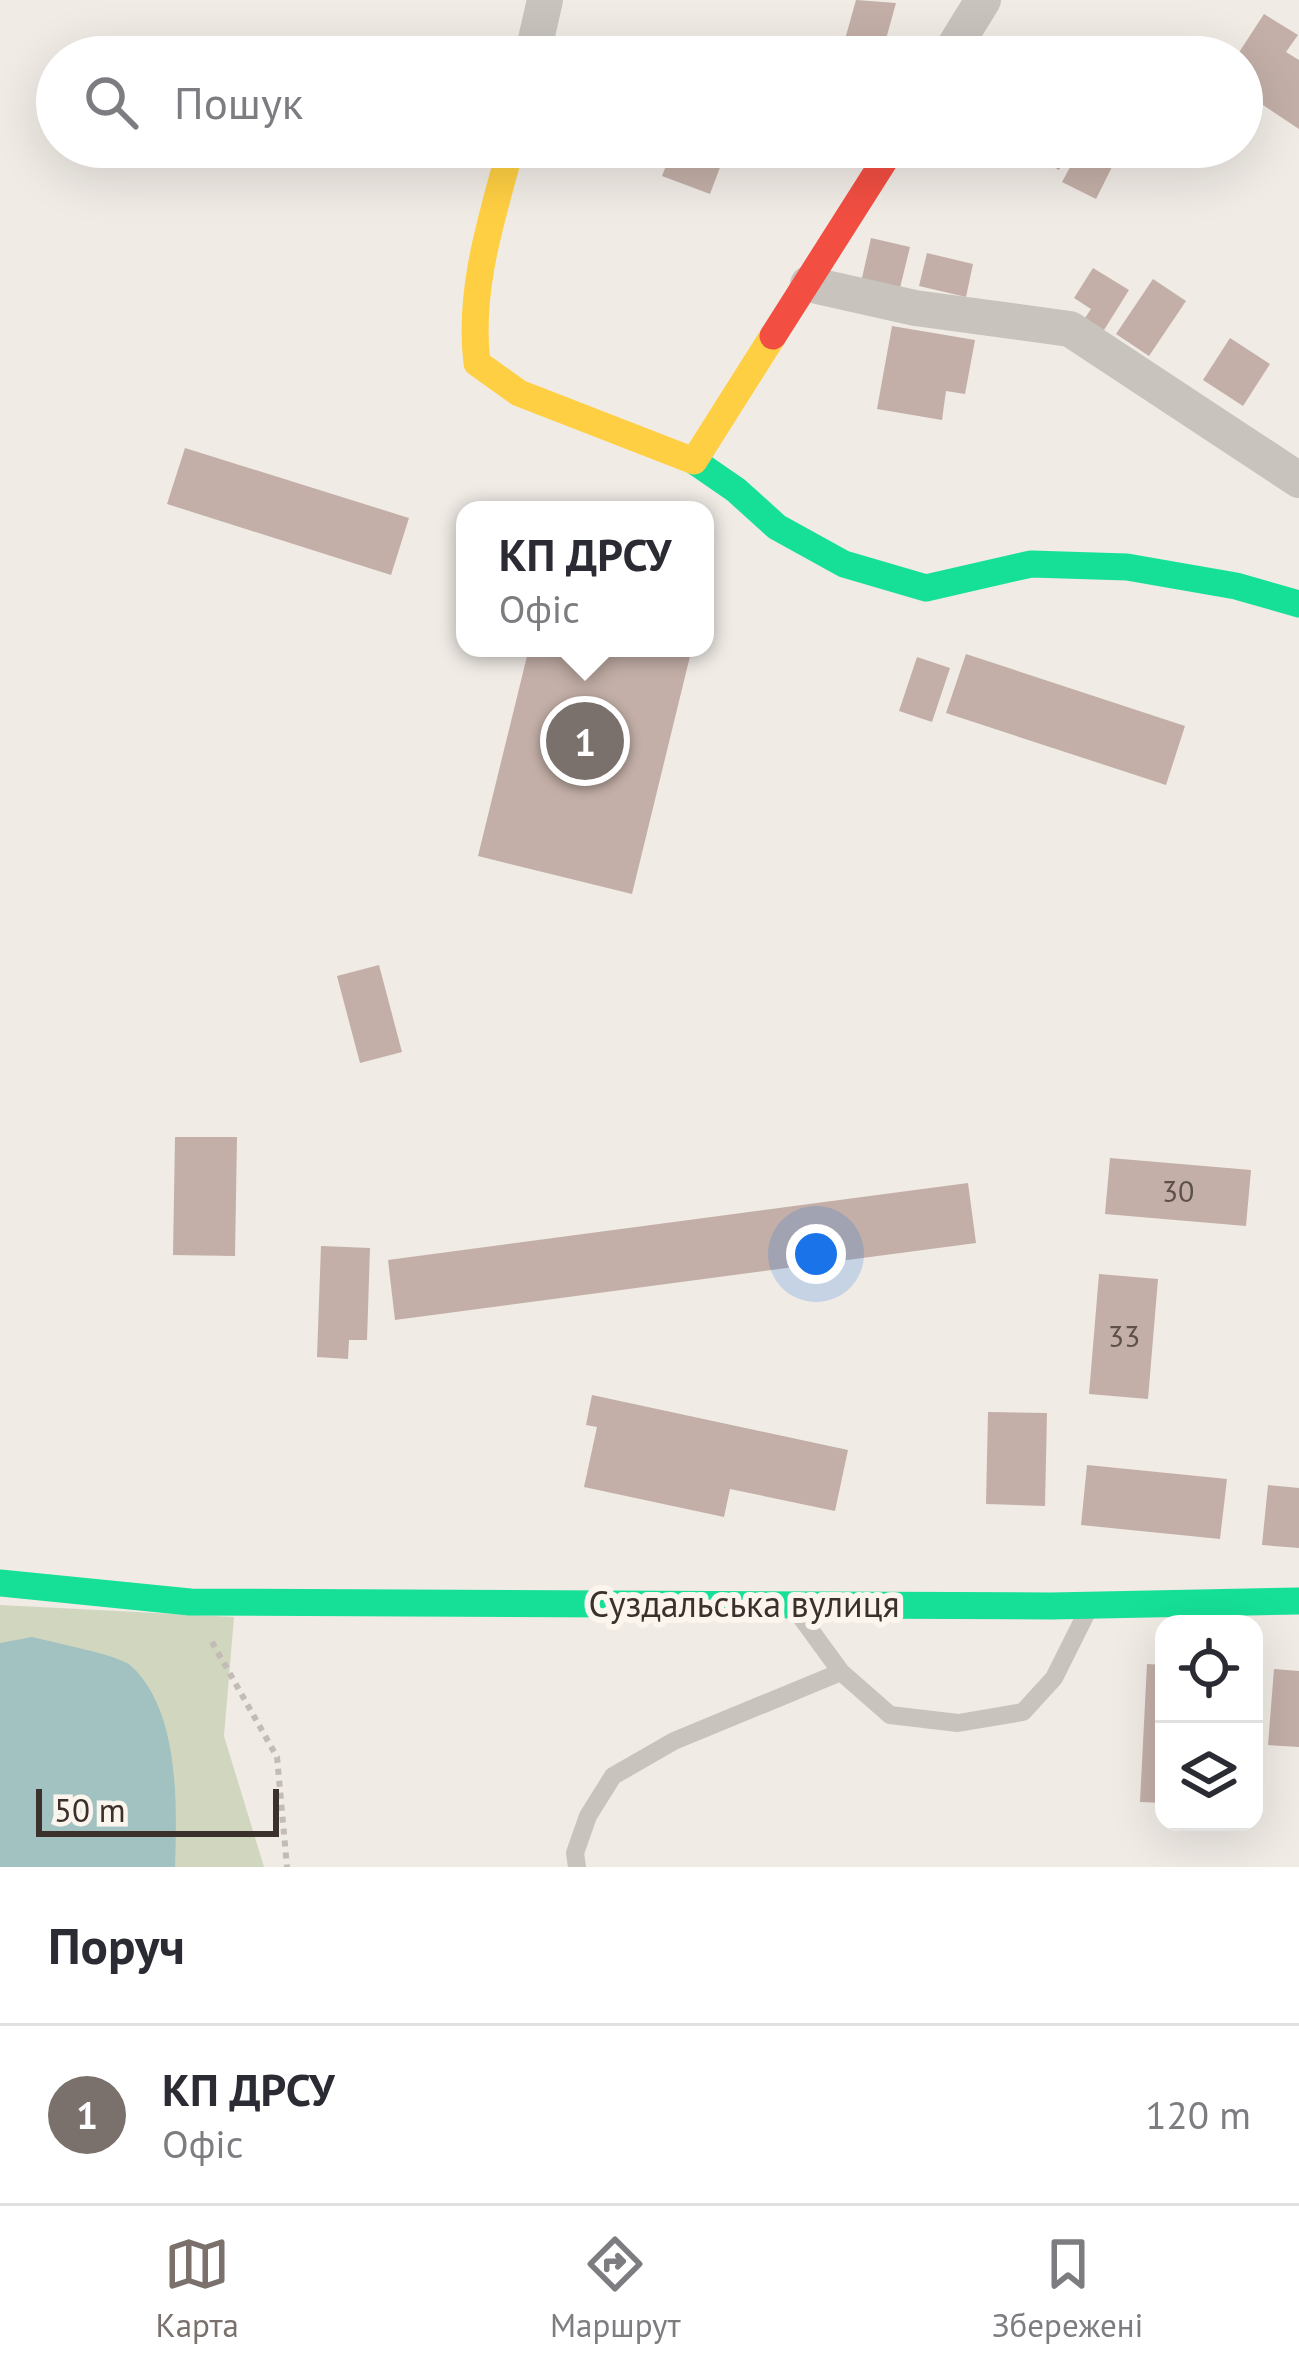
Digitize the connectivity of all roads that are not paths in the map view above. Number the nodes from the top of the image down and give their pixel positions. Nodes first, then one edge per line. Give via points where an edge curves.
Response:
1 (545, 0) edge
2 (983, 0) edge
3 (537, 36) edge
4 (961, 36) edge
5 (506, 168) edge
6 (879, 168) edge
7 (808, 284) junction
8 (694, 461) junction
9 (1299, 480) edge
10 (1299, 604) edge
11 (0, 1583) edge
12 (1299, 1601) edge
13 (792, 1605) junction
14 (1091, 1605) junction
15 (841, 1672) junction
16 (577, 1867) edge

1 - 3 street
2 - 4 street
5 - 8 street via 475,300 477,363 519,393
6 - 7 street
7 - 8 street
7 - 9 street via 1070,329
8 - 10 street via 777,527 844,564 926,588 1031,564 1126,567
11 - 13 street, Суздальська вулиця via 190,1602
12 - 14 street, Суздальська вулиця
13 - 14 street, Суздальська вулиця
13 - 15 lane
14 - 15 lane via 1054,1678 1023,1712 958,1723 890,1715
15 - 16 lane via 674,1741 613,1777 588,1816

